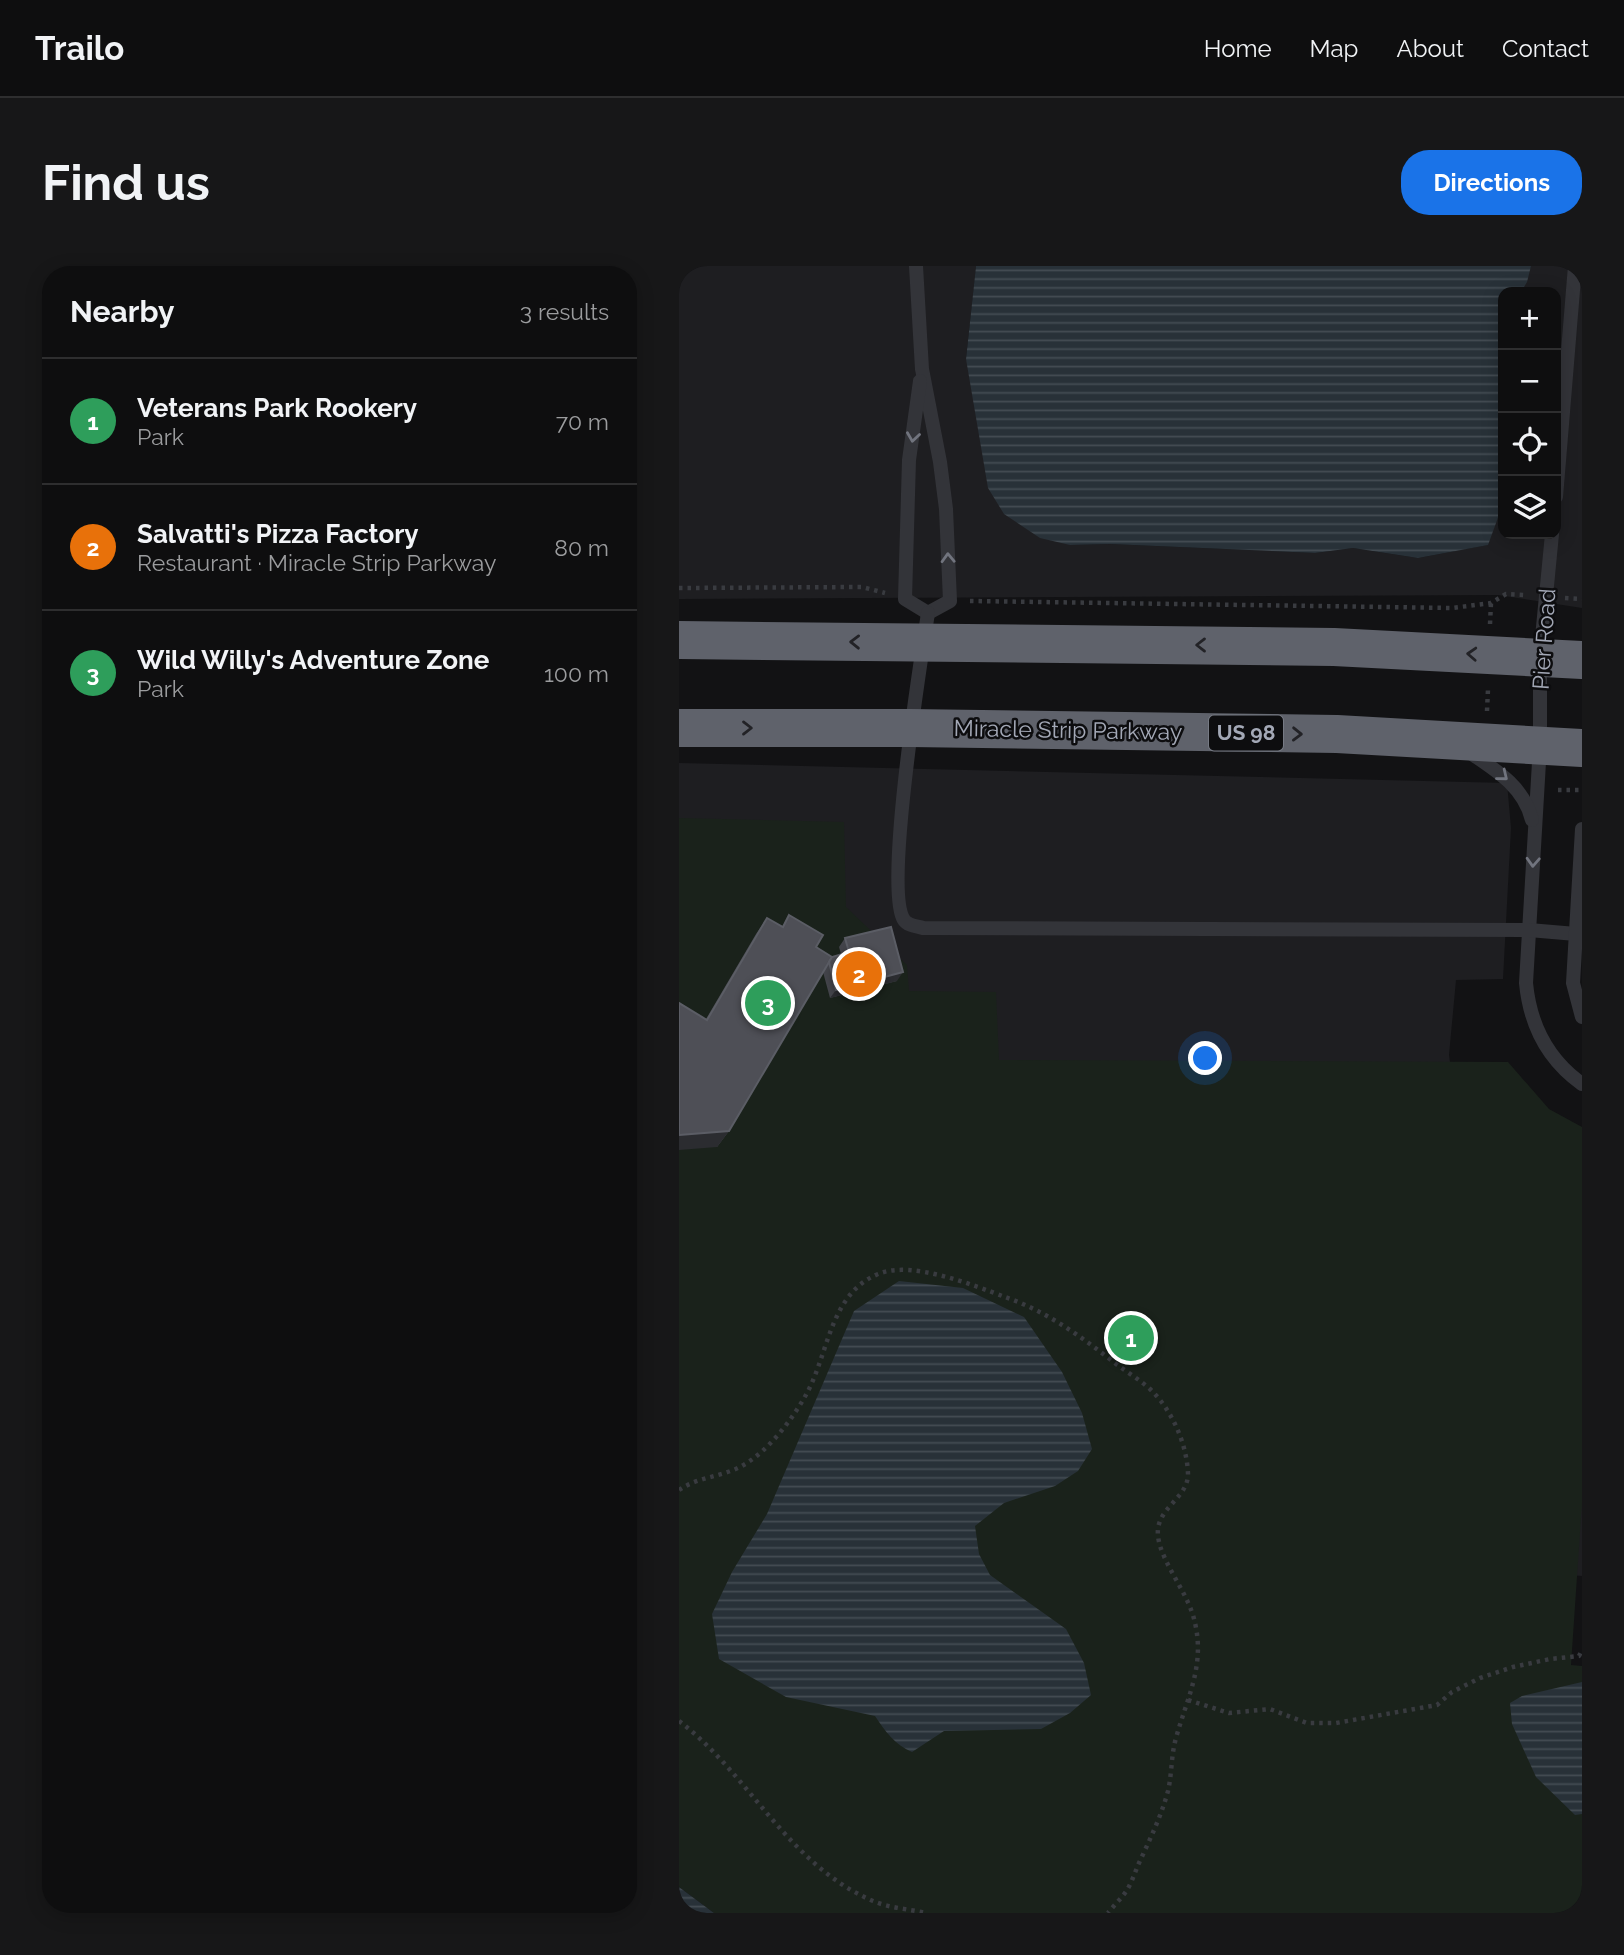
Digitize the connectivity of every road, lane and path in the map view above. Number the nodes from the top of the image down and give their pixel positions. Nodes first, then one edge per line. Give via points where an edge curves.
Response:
1 (916, 266) edge
2 (1575, 266) edge
3 (922, 369) junction
4 (1558, 476) edge
5 (1552, 539) edge
6 (679, 588) edge
7 (1546, 597) junction
8 (905, 599) junction
9 (1582, 599) edge
10 (950, 601) junction
11 (926, 628) junction
12 (679, 640) edge
13 (1540, 658) junction
14 (1582, 660) edge
15 (910, 727) junction
16 (679, 728) edge
17 (1450, 740) junction
18 (1540, 745) junction
19 (1582, 748) edge
20 (1582, 829) edge
21 (1535, 830) junction
22 (1529, 930) junction
23 (1576, 934) junction
24 (1582, 1017) edge
25 (1582, 1084) edge
26 (679, 1490) edge
27 (1582, 1650) edge
28 (1188, 1700) junction
29 (679, 1721) edge
30 (925, 1913) edge
31 (1108, 1913) edge

1 - 3 lane
2 - 4 lane
3 -> 8 lane via 909,460
10 -> 3 lane via 946,509
5 - 7 lane, Pier Road
6 - 8 path via 862,587
7 - 9 path
7 - 10 path via 1506,594 1491,603 1452,608
7 - 13 lane, Pier Road
8 - 11 lane
10 - 11 lane
11 -> 12 highway
13 -> 11 highway
11 - 15 lane
13 - 14 highway
13 - 18 lane, Pier Road
16 -> 15 highway, Miracle Strip Parkway / US 98
15 -> 17 highway, Miracle Strip Parkway / US 98
15 - 22 lane via 899,870 900,907 909,925
17 - 18 highway, Miracle Strip Parkway / US 98
17 -> 21 lane via 1514,785 1529,808
18 - 19 highway, Miracle Strip Parkway / US 98
18 - 21 lane, Pier Road
20 - 23 lane
21 -> 22 lane, Pier Road
22 - 23 lane
22 - 25 lane, Pier Road via 1526,983 1536,1029 1547,1051
23 - 24 lane via 1573,983
26 - 28 path via 738,1468 775,1438 806,1396 842,1304 859,1284 881,1272 949,1276 1027,1305 1080,1336 1150,1389 1185,1448 1188,1478 1160,1518 1158,1534 1196,1625 1197,1672
27 - 28 path via 1579,1656 1513,1667 1480,1678 1437,1705 1336,1723 1307,1723 1270,1709 1229,1713
28 - 31 path via 1174,1742 1161,1817 1127,1890
29 - 30 path via 703,1740 806,1858 843,1886 876,1902

